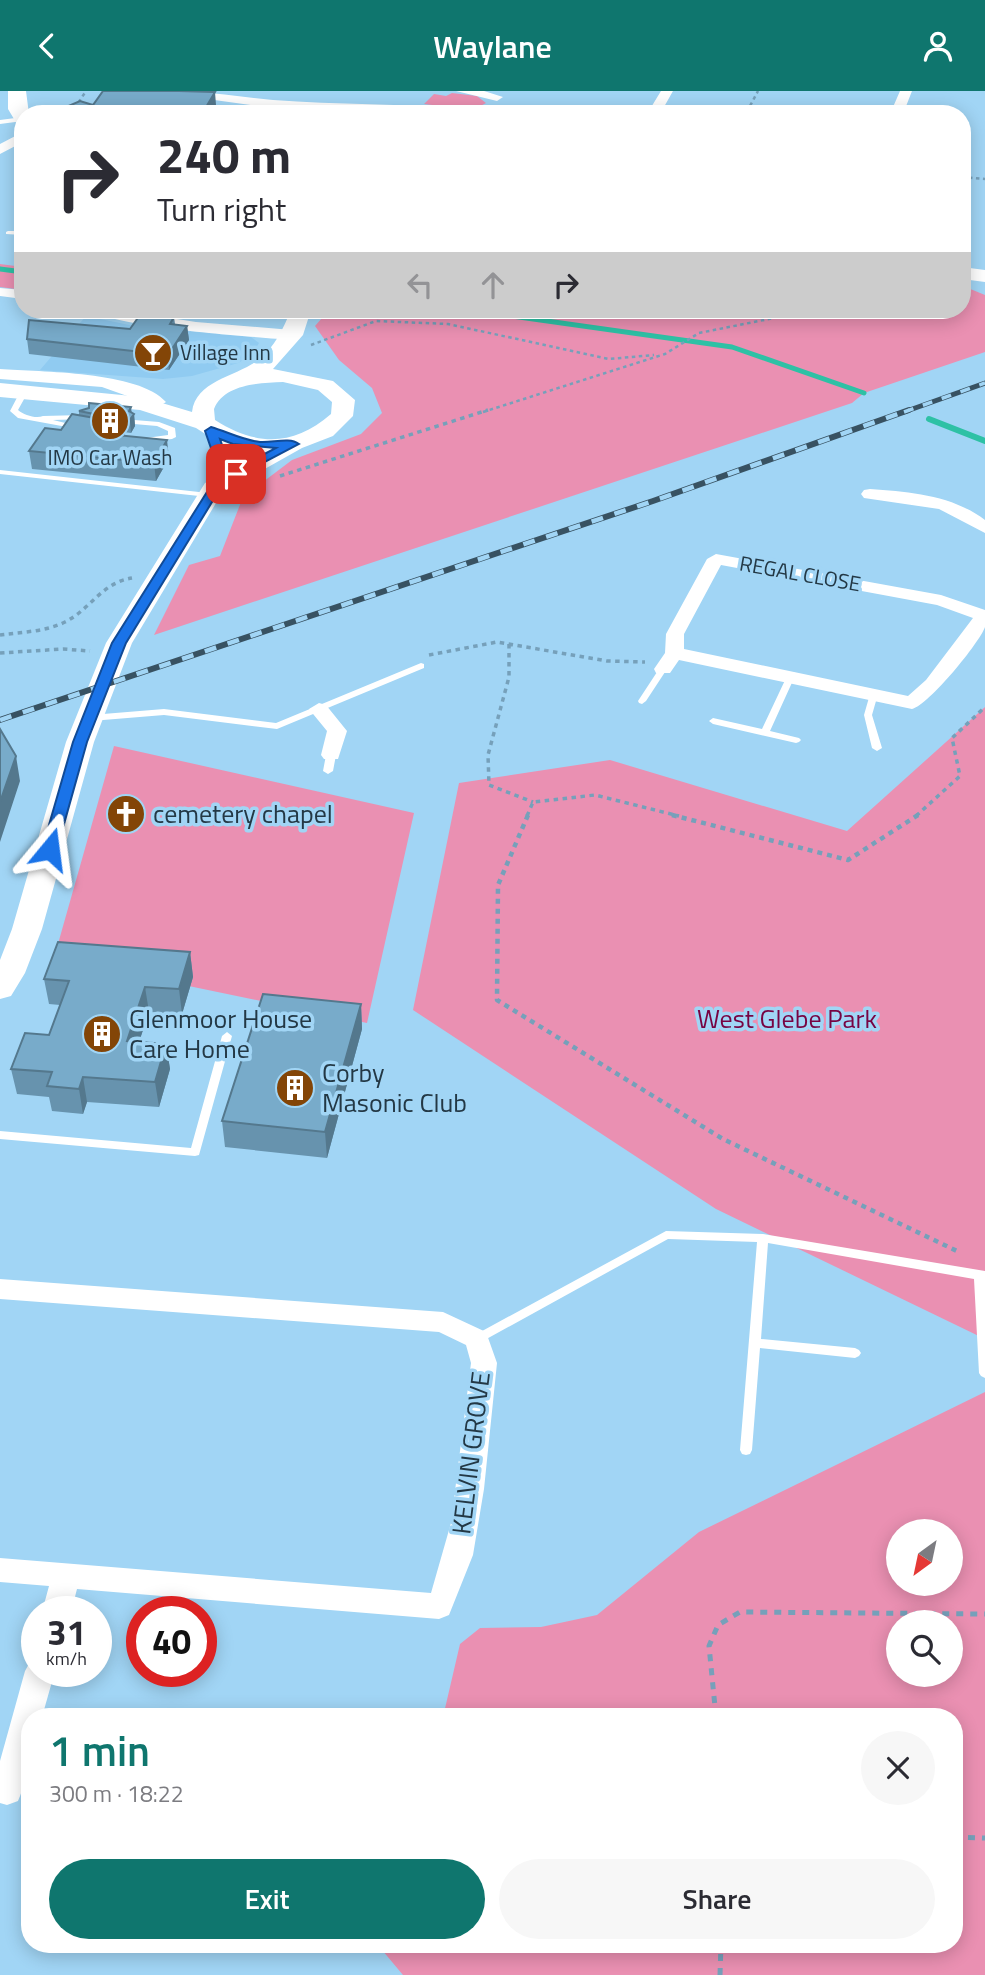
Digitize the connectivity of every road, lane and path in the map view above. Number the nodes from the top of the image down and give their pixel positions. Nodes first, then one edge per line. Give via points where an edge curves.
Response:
1 (178, 91) edge
2 (282, 91) edge
3 (462, 91) edge
4 (496, 98) edge
5 (273, 104) junction
6 (316, 105) edge
7 (8, 233) dead end
8 (14, 233) edge
9 (134, 319) edge
10 (301, 319) edge
11 (763, 319) edge
12 (302, 346) junction
13 (666, 354) junction
14 (0, 374) edge
15 (236, 381) junction
16 (326, 384) junction
17 (0, 390) edge
18 (24, 392) junction
19 (214, 392) junction
20 (146, 409) junction
21 (85, 417) edge
22 (33, 419) junction
23 (208, 427) junction
24 (87, 429) edge
25 (141, 439) edge
26 (293, 444) junction
27 (0, 472) edge
28 (277, 477) dead end
29 (213, 489) junction
30 (870, 494) dead end
31 (985, 528) edge
32 (158, 577) junction
33 (985, 616) edge
34 (0, 635) edge
35 (509, 644) junction
36 (118, 647) junction
37 (0, 653) edge
38 (668, 662) junction
39 (421, 666) joint
40 (791, 676) junction
41 (874, 694) junction
42 (642, 701) dead end
43 (985, 707) edge
44 (319, 709) junction
45 (90, 714) junction
46 (713, 721) dead end
47 (765, 732) junction
48 (796, 740) dead end
49 (877, 748) dead end
50 (330, 763) dead end
51 (533, 802) junction
52 (0, 989) edge
53 (227, 1036) dead end
54 (0, 1135) edge
55 (762, 1238) junction
56 (960, 1252) dead end
57 (982, 1276) edge
58 (0, 1289) edge
59 (477, 1339) junction
60 (754, 1343) junction
61 (855, 1353) dead end
62 (985, 1373) edge
63 (746, 1450) dead end
64 (0, 1570) edge
65 (66, 1577) junction
66 (61, 1596) edge
67 (985, 1614) edge
68 (36, 1687) edge
69 (30, 1708) edge
70 (715, 1708) edge
71 (21, 1740) edge
72 (7, 1791) dead end
73 (963, 1837) edge
74 (985, 1838) edge
75 (721, 1953) edge
76 (720, 1975) edge

1 - 5 street
2 - 5 street
3 - 4 street
5 - 6 street
7 - 8 lane
9 - 12 street
10 - 12 main road
11 - 13 path via 687,338
12 - 13 path via 376,321 448,324 609,359
12 - 15 main road
12 - 16 main road
13 - 28 path
14 - 20 street via 131,388
15 - 16 main road via 283,375
15 - 19 main road
16 - 26 main road via 339,393 345,405 343,417 324,433
17 - 18 main road
18 - 20 main road
18 - 22 lane via 14,411
19 - 20 main road
19 - 23 main road via 201,412
20 - 23 main road
20 - 25 lane via 159,424 172,430 172,437
21 - 22 lane
22 - 24 lane
23 - 26 main road via 233,441
23 - 29 main road via 219,454
26 - 29 main road
27 - 29 lane
29 - 32 main road
30 - 31 street via 924,498
32 - 34 path via 114,579 65,622
32 - 36 main road
33 - 38 street, REGAL CLOSE via 941,600 716,559 675,634
33 - 41 street via 930,691 912,703
35 - 38 path via 607,661
35 - 39 path via 486,643 414,658
35 - 51 path via 509,677 488,746 489,785
36 - 37 path
36 - 45 main road
38 - 40 street
38 - 42 lane
39 - 44 lane
40 - 41 street
40 - 47 lane
41 - 49 lane via 868,715
43 - 51 path via 952,738 960,776 915,818 848,860 595,795
44 - 45 lane via 277,726 164,712
44 - 50 street via 337,731
45 - 52 main road via 27,929
46 - 47 lane
47 - 48 lane
51 - 56 path via 498,885 497,1000 723,1139
53 - 54 lane via 195,1152
55 - 57 lane
55 - 59 lane via 666,1235
55 - 60 lane
57 - 62 lane
58 - 59 street, KELVIN GROVE via 443,1322
59 - 65 street, KELVIN GROVE via 484,1363 463,1529 451,1588 439,1606
60 - 61 lane
60 - 63 lane
64 - 65 street, KELVIN GROVE
65 - 66 street
67 - 70 path via 740,1612 718,1625 709,1646
68 - 69 street
71 - 72 street
73 - 74 path
75 - 76 path

